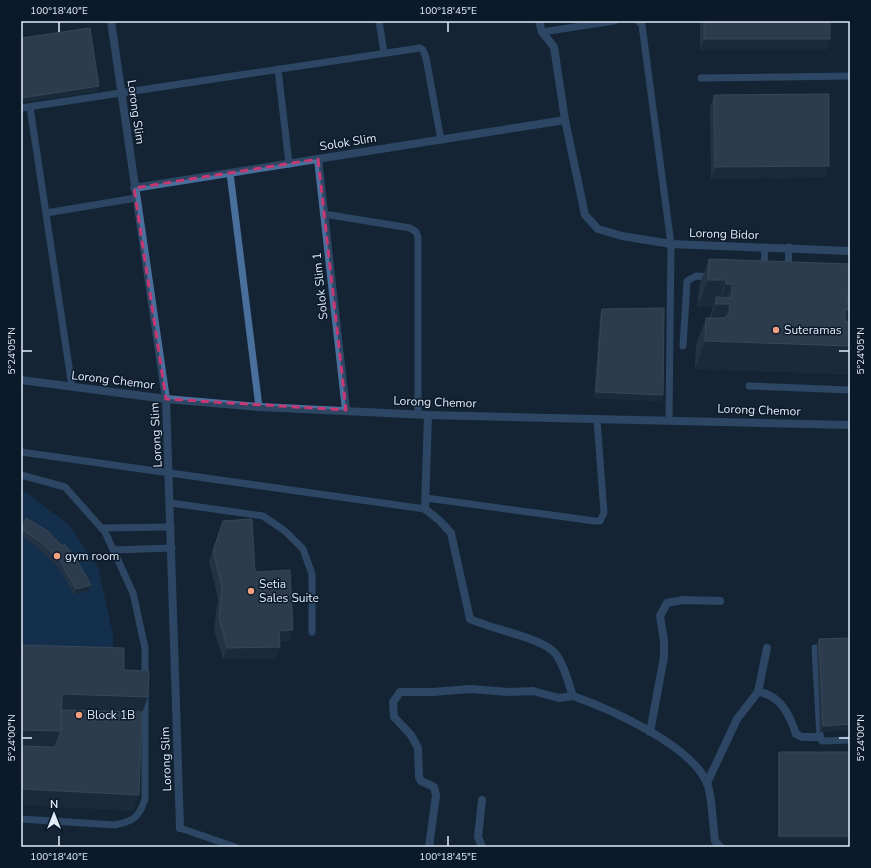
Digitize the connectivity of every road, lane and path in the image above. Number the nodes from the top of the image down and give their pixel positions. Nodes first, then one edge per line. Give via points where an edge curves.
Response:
1 (111, 21) edge
2 (379, 21) edge
3 (540, 21) edge
4 (614, 21) edge
5 (638, 21) edge
6 (542, 32) junction
7 (384, 52) junction
8 (278, 69) junction
9 (850, 76) edge
10 (701, 78) dead end
11 (122, 92) junction
12 (30, 107) junction
13 (21, 108) edge
14 (565, 120) junction
15 (441, 140) junction
16 (318, 159) junction
17 (289, 164) junction
18 (230, 173) junction
19 (134, 188) junction
20 (136, 198) junction
21 (46, 213) junction
22 (324, 214) junction
23 (671, 244) junction
24 (765, 247) junction
25 (789, 247) junction
26 (850, 251) edge
27 (719, 277) edge
28 (764, 278) edge
29 (788, 279) edge
30 (683, 346) dead end
31 (21, 380) edge
32 (749, 386) dead end
33 (72, 387) junction
34 (850, 390) edge
35 (166, 399) junction
36 (259, 407) junction
37 (346, 410) junction
38 (418, 414) junction
39 (428, 415) junction
40 (597, 420) junction
41 (669, 420) junction
42 (850, 425) edge
43 (21, 452) edge
44 (170, 472) junction
45 (21, 475) edge
46 (426, 498) junction
47 (171, 503) junction
48 (425, 509) junction
49 (171, 527) junction
50 (102, 528) junction
51 (172, 548) junction
52 (113, 550) junction
53 (720, 601) dead end
54 (312, 632) dead end
55 (767, 648) dead end
56 (815, 648) dead end
57 (758, 692) junction
58 (573, 696) junction
59 (650, 732) junction
60 (820, 737) junction
61 (850, 740) edge
62 (707, 783) junction
63 (482, 800) dead end
64 (21, 819) edge
65 (180, 828) joint
66 (235, 847) edge
67 (429, 847) edge
68 (482, 847) edge
69 (720, 847) edge

1 - 11 street, Lorong Slim
2 - 7 lane
3 - 6 street
4 - 6 lane
5 - 23 lane via 642,25
6 - 14 street via 554,47
7 - 8 lane
7 - 15 lane via 416,48 423,50
8 - 11 lane
8 - 17 lane
9 - 10 lane
11 - 12 lane
11 - 19 street, Lorong Slim
12 - 13 lane
12 - 21 lane
14 - 15 street, Solok Slim
14 - 23 street, Lorong Bidor via 585,215 598,229 622,236
15 - 16 street, Solok Slim
16 - 17 street, Solok Slim
16 - 22 street, Solok Slim 1
17 - 18 street, Solok Slim
18 - 19 street, Solok Slim
18 - 36 lane
19 - 20 street, Lorong Slim
20 - 21 lane
20 - 35 street, Lorong Slim
21 - 33 lane
22 - 37 street, Solok Slim 1
22 - 38 lane via 410,228 416,232
23 - 24 street, Lorong Bidor
23 - 41 lane
24 - 25 street, Lorong Bidor
24 - 28 lane
25 - 26 street, Lorong Bidor
25 - 29 lane
27 - 30 lane via 696,276 687,281
31 - 33 street, Lorong Chemor
32 - 34 lane
33 - 35 street, Lorong Chemor
35 - 36 street, Lorong Chemor
35 - 44 street, Lorong Slim
36 - 37 street, Lorong Chemor
37 - 38 street, Lorong Chemor
38 - 39 street, Lorong Chemor
39 - 40 street, Lorong Chemor
39 - 46 street
40 - 41 street, Lorong Chemor
40 - 46 lane via 604,513 600,521
41 - 42 street, Lorong Chemor
43 - 44 lane
44 - 47 street, Lorong Slim
44 - 48 lane
45 - 50 lane via 65,487
46 - 48 street
47 - 49 street, Lorong Slim
47 - 54 lane via 262,516 286,531 303,549 312,574
48 - 58 street via 451,533 470,619 548,648 555,654
49 - 50 lane
49 - 51 street, Lorong Slim
50 - 52 lane
51 - 52 lane
51 - 65 street, Lorong Slim
52 - 64 lane via 132,593 145,648 145,799 141,812 130,821 115,825
53 - 59 street via 683,600 667,603 660,616 664,657
55 - 57 street
56 - 60 lane
57 - 60 street via 767,693 784,707 792,720 796,734 802,737
57 - 62 street via 737,719
58 - 59 street via 591,702
58 - 67 street via 560,698 534,691 470,689 433,692 410,690 400,692 396,696 393,702 394,717 411,735 418,748 421,781 434,787 436,795
59 - 62 street via 684,754
60 - 61 lane via 822,741
62 - 69 street via 715,841
63 - 68 street via 478,837
65 - 66 lane

